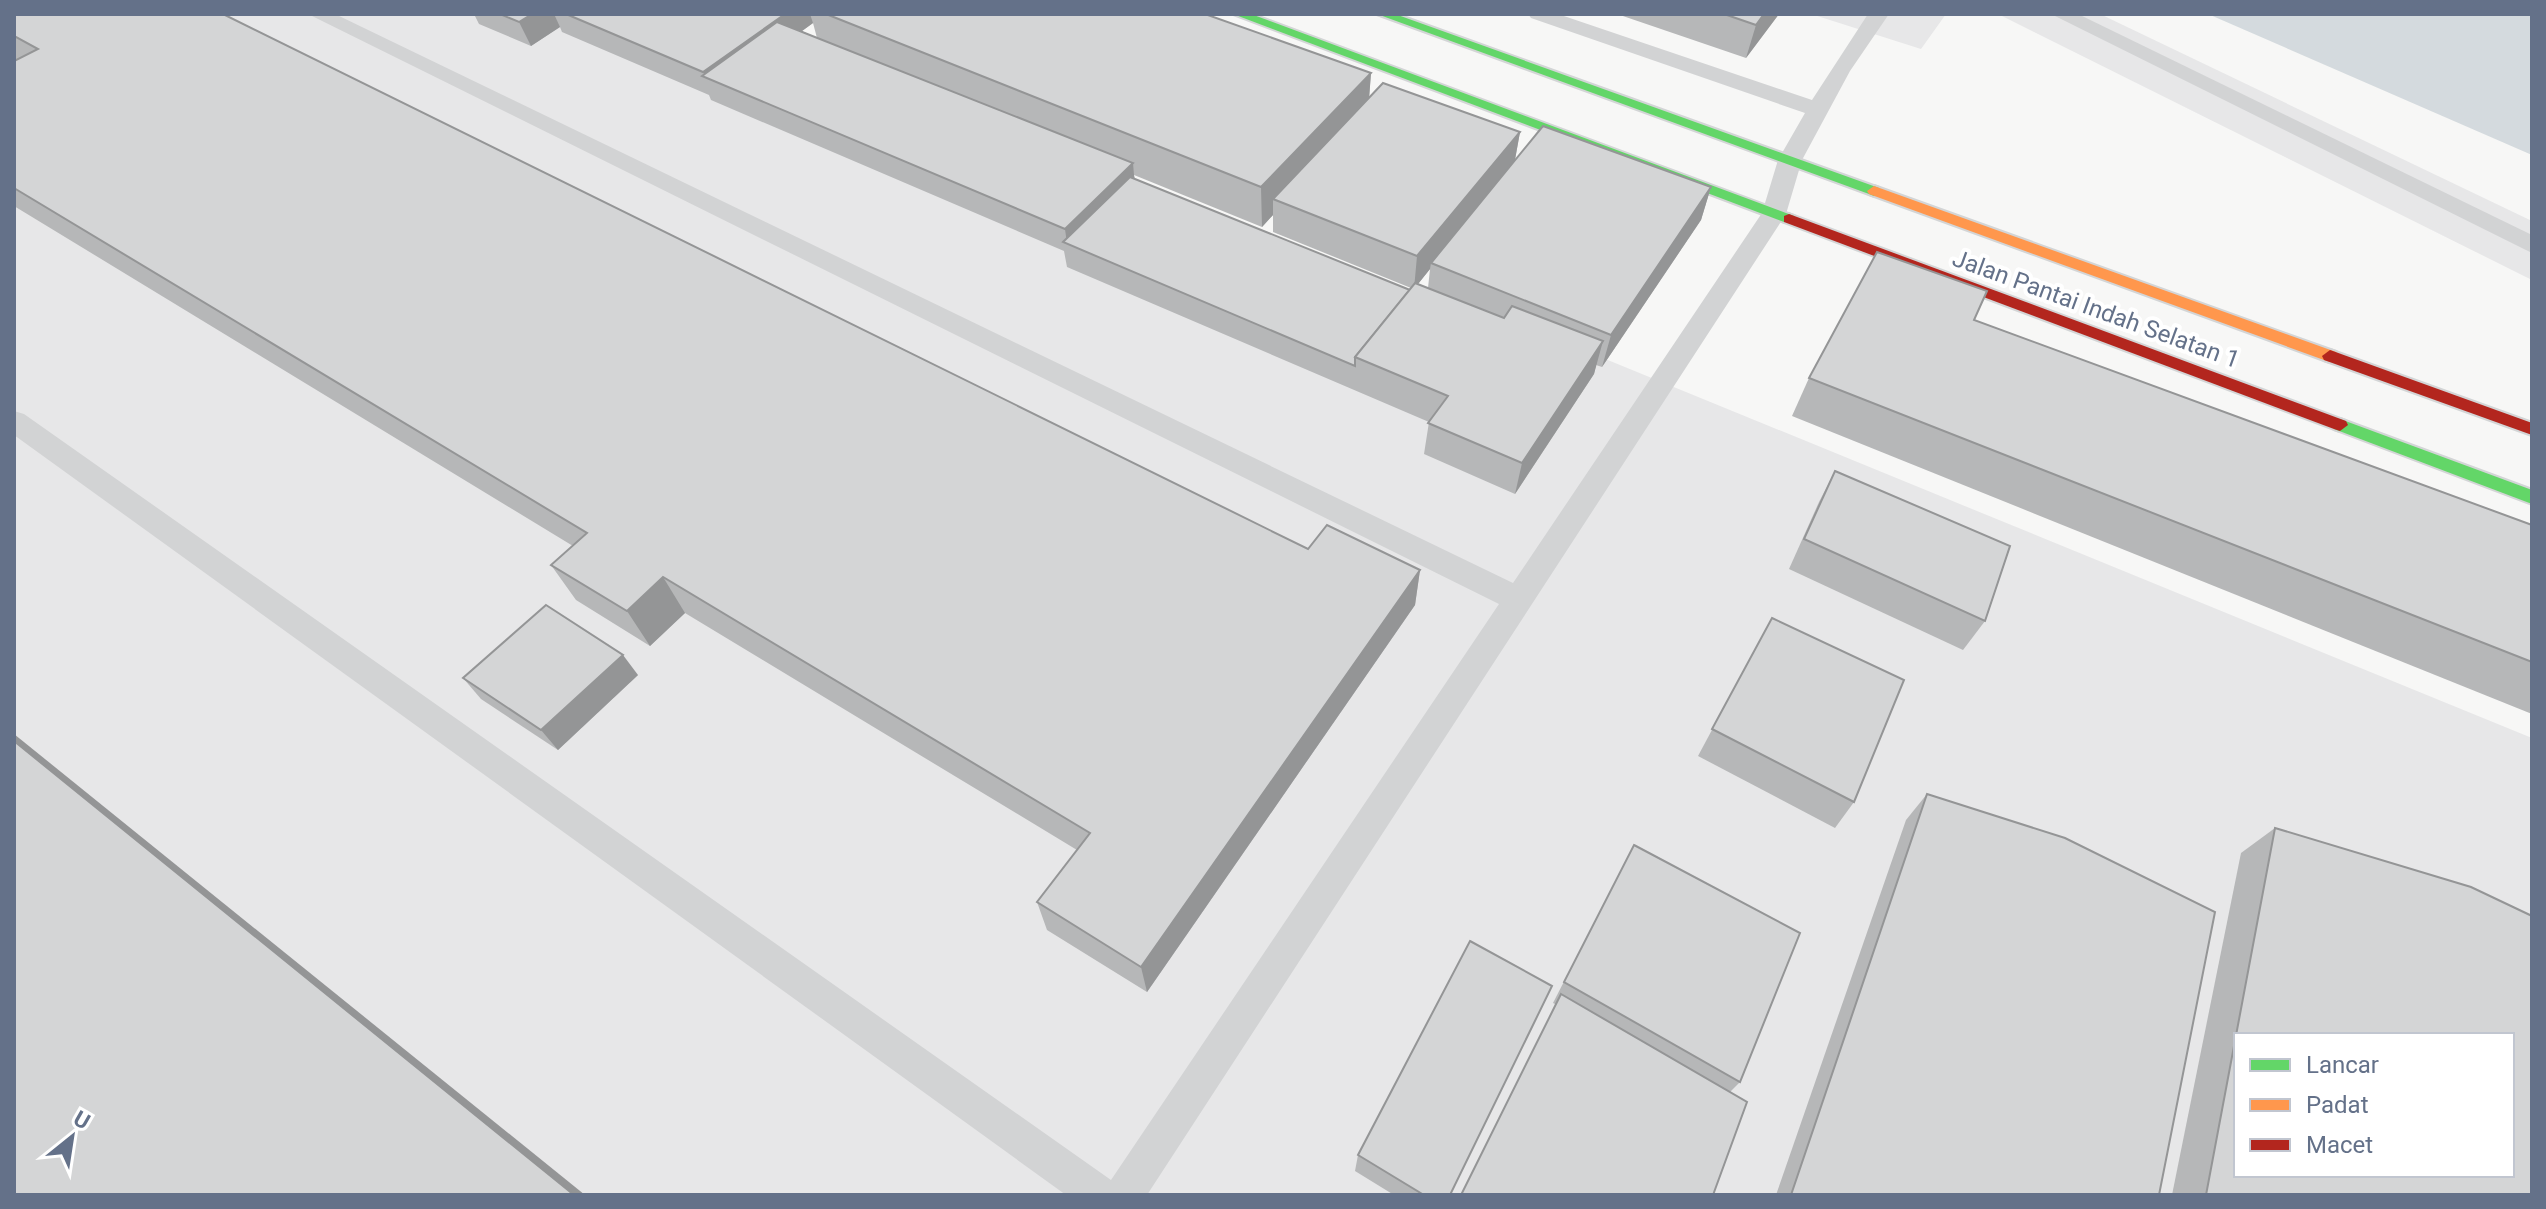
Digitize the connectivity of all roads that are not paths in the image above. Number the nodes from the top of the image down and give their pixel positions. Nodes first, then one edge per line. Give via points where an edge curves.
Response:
1 (318, 14) edge
2 (1239, 14) edge
3 (1383, 14) edge
4 (1538, 14) edge
5 (1879, 14) edge
6 (2061, 14) edge
7 (1818, 110) junction
8 (1790, 160) junction
9 (1774, 214) junction
10 (2532, 245) edge
11 (14, 421) edge
12 (2532, 429) edge
13 (2532, 497) edge
14 (1519, 600) junction
15 (1099, 1195) edge
16 (1124, 1195) edge

1 - 14 lane
2 - 9 street, Jalan Pantai Indah Selatan 1
3 - 8 street, Jalan Pantai Indah Selatan 1
4 - 7 lane
5 - 7 lane
6 - 10 lane
7 - 8 lane
8 - 9 lane
8 - 12 street, Jalan Pantai Indah Selatan 1
9 - 13 street, Jalan Pantai Indah Selatan 1
9 - 14 lane
11 - 15 lane
14 - 16 lane

